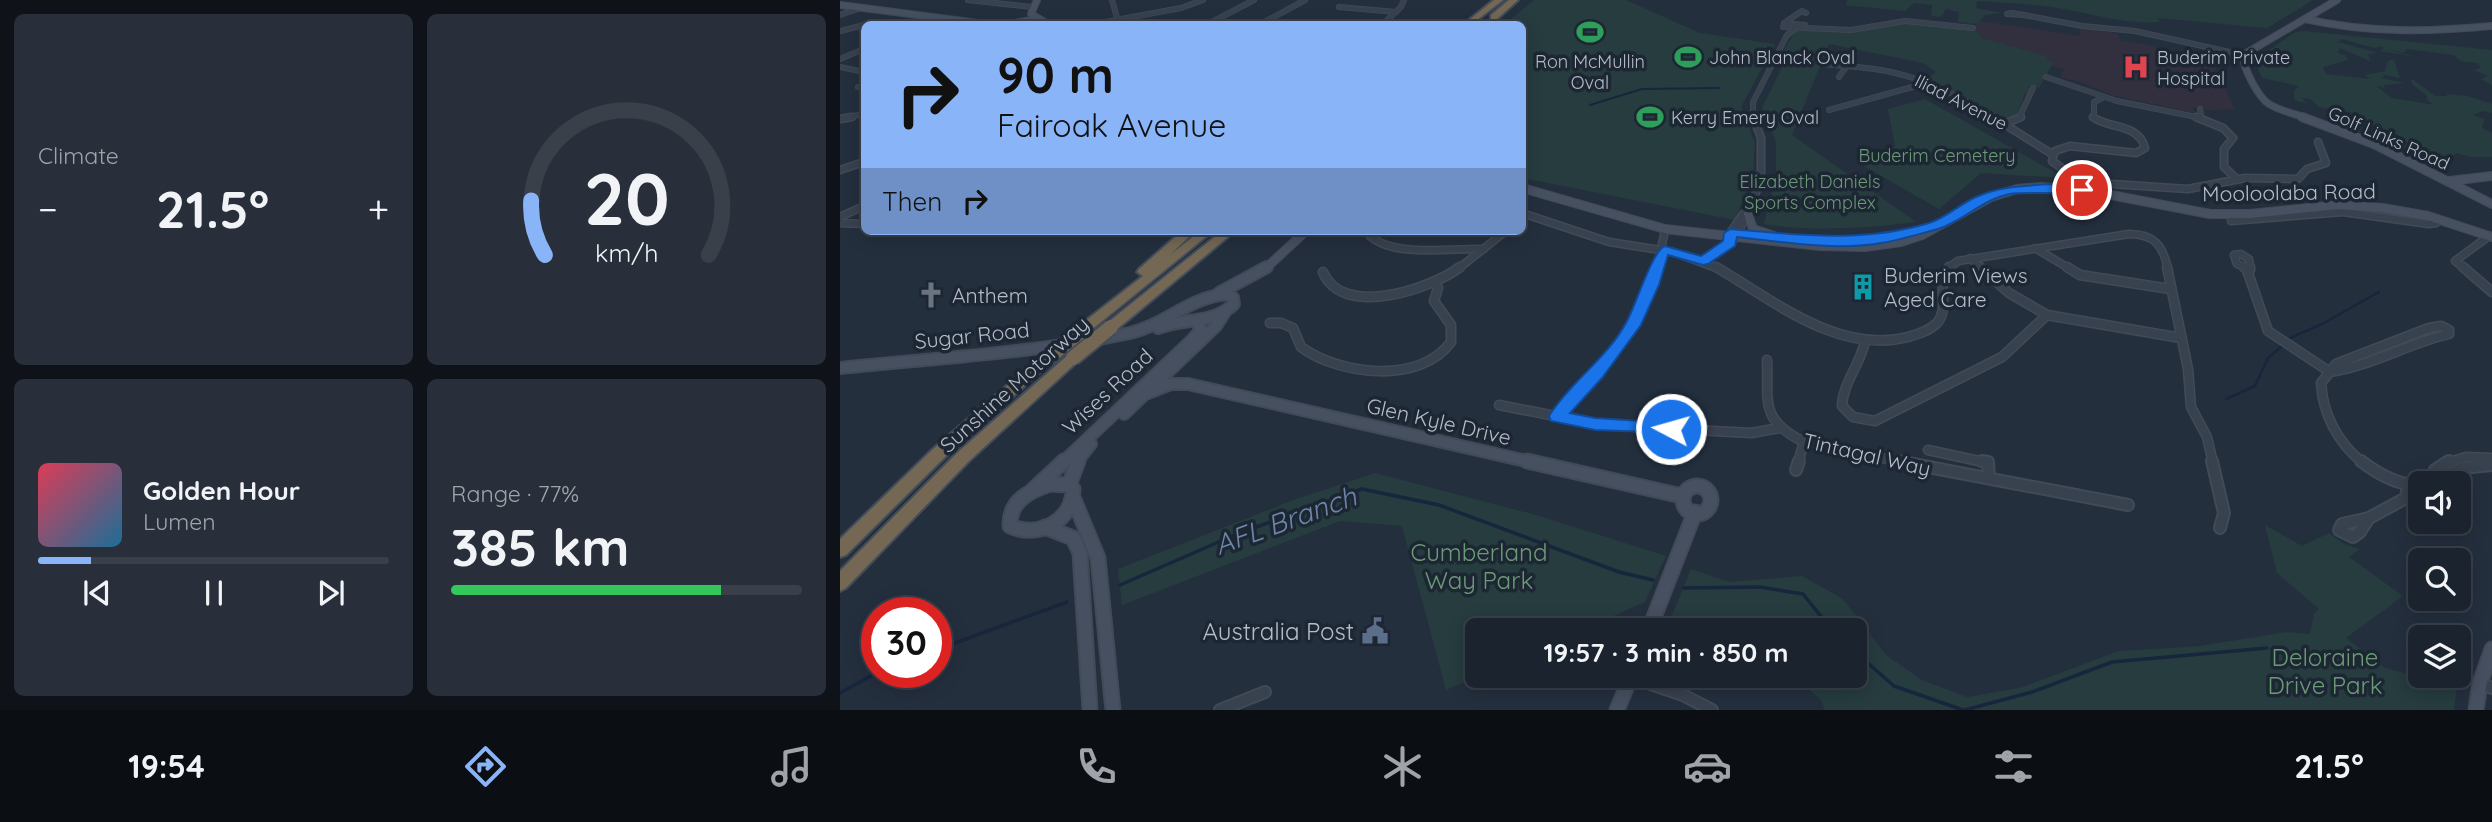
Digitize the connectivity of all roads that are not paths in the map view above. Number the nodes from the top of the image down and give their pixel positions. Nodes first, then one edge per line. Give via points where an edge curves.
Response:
1 (968, 0) edge
2 (1037, 0) edge
3 (1112, 0) edge
4 (1203, 0) edge
5 (1254, 0) edge
6 (1305, 0) edge
7 (1404, 0) edge
8 (1499, 0) edge
9 (1514, 0) edge
10 (2337, 0) edge
11 (840, 5) edge
12 (1032, 7) junction
13 (1339, 7) dead end
14 (855, 11) edge
15 (1396, 12) junction
16 (2024, 15) dead end
17 (1037, 19) junction
18 (2305, 19) junction
19 (956, 21) edge
20 (1028, 21) edge
21 (1041, 21) edge
22 (1118, 21) edge
23 (1122, 21) edge
24 (1214, 21) edge
25 (1266, 21) edge
26 (1386, 21) edge
27 (1472, 21) edge
28 (1490, 21) edge
29 (1784, 25) junction
30 (861, 26) edge
31 (1798, 26) junction
32 (2492, 26) edge
33 (1973, 28) dead end
34 (840, 32) edge
35 (1787, 35) junction
36 (861, 50) edge
37 (2243, 55) junction
38 (840, 58) edge
39 (1820, 64) dead end
40 (840, 67) edge
41 (1846, 67) junction
42 (861, 71) edge
43 (1839, 77) dead end
44 (2046, 77) dead end
45 (1928, 82) junction
46 (2033, 88) dead end
47 (2104, 97) junction
48 (2200, 109) dead end
49 (1829, 110) dead end
50 (861, 115) edge
51 (2196, 118) junction
52 (840, 119) edge
53 (2004, 124) junction
54 (2318, 142) dead end
55 (2052, 153) junction
56 (861, 163) edge
57 (840, 170) edge
58 (2492, 176) edge
59 (2481, 178) junction
60 (2237, 179) junction
61 (2449, 181) junction
62 (2081, 186) junction
63 (2460, 187) junction
64 (1526, 189) edge
65 (1753, 201) junction
66 (2492, 204) edge
67 (861, 206) edge
68 (1748, 214) junction
69 (843, 215) edge
70 (1526, 216) edge
71 (2231, 220) dead end
72 (2438, 220) junction
73 (1638, 222) junction
74 (840, 223) edge
75 (861, 224) edge
76 (1937, 225) junction
77 (1665, 230) junction
78 (1185, 235) edge
79 (1202, 235) edge
80 (1224, 235) edge
81 (1302, 235) edge
82 (1311, 235) edge
83 (1501, 235) edge
84 (1370, 236) dead end
85 (1732, 237) junction
86 (1781, 237) junction
87 (2490, 237) edge
88 (2035, 248) junction
89 (1484, 249) junction
90 (1663, 249) junction
91 (1970, 258) junction
92 (1703, 261) junction
93 (2246, 270) dead end
94 (1322, 272) dead end
95 (1436, 285) junction
96 (2170, 289) junction
97 (2492, 292) edge
98 (1219, 293) junction
99 (1233, 298) junction
100 (1184, 308) junction
101 (1106, 311) junction
102 (1225, 312) junction
103 (2047, 315) junction
104 (1192, 320) junction
105 (1270, 323) dead end
106 (1112, 332) junction
107 (2181, 338) junction
108 (1866, 341) junction
109 (1078, 344) junction
110 (1185, 357) junction
111 (1767, 360) dead end
112 (840, 368) edge
113 (2330, 372) junction
114 (1188, 384) junction
115 (1148, 393) junction
116 (1499, 405) dead end
117 (1557, 416) junction
118 (1780, 428) junction
119 (1804, 441) junction
120 (1928, 450) dead end
121 (2492, 458) edge
122 (2492, 465) edge
123 (1796, 470) dead end
124 (2433, 471) edge
125 (2454, 471) edge
126 (1989, 478) junction
127 (2397, 483) junction
128 (1069, 485) junction
129 (2407, 486) joint
130 (1033, 490) junction
131 (1682, 496) junction
132 (1074, 500) junction
133 (2398, 500) junction
134 (2128, 505) dead end
135 (1695, 512) junction
136 (2369, 518) dead end
137 (1045, 527) junction
138 (2220, 528) dead end
139 (840, 550) edge
140 (840, 583) edge
141 (1654, 618) edge
142 (2492, 649) edge
143 (2486, 686) edge
144 (1626, 688) edge
145 (1664, 688) edge
146 (1265, 692) dead end
147 (1224, 709) edge
148 (1090, 710) edge
149 (1113, 710) edge
150 (1617, 710) edge
151 (1712, 710) edge
152 (2476, 710) edge

1 - 12 street
2 - 12 main road
3 - 22 street
4 - 23 street
5 - 24 street
6 - 25 street
7 - 15 street
8 - 27 highway
9 - 28 highway
10 - 18 main road
11 - 14 main road
11 - 14 main road
12 - 17 main road via 1031,14
13 - 15 street
14 - 19 main road
15 - 26 street
16 - 37 street via 2135,31
17 - 20 main road
17 - 21 main road
18 - 32 main road via 2433,31
18 - 37 main road
29 - 31 street
29 - 31 street via 1804,12 1797,18
29 - 35 street
30 - 34 street
31 - 33 street via 1859,30 1901,21
31 - 35 street
35 - 65 street via 1753,102 1763,150 1761,181
36 - 38 street
37 - 61 main road, Golf Links Road via 2269,104 2365,140
39 - 41 street, Iliad Avenue
40 - 42 street
41 - 43 street
41 - 45 street, Iliad Avenue via 1896,72
44 - 47 street
45 - 49 street
45 - 53 street, Iliad Avenue
46 - 53 street via 2020,118
47 - 51 street
47 - 55 street via 2094,102 2093,118 2138,134 2145,142 2144,150 2131,153 2070,146
48 - 51 street
50 - 52 street
51 - 60 street via 2232,137 2224,149 2223,165
53 - 55 street, Iliad Avenue
54 - 60 street, Mooloolaba Road via 2326,164 2305,170 2299,178
55 - 62 street, Iliad Avenue via 2055,164
56 - 57 street
58 - 59 main road
59 - 61 main road
59 - 63 main road
60 - 62 street, Mooloolaba Road via 2188,189
61 - 63 main road, Golf Links Road
62 - 72 main road, Mooloolaba Road via 2211,214 2342,205
62 - 76 main road, Mooloolaba Road via 2008,191 1981,200
63 - 66 main road, Golf Links Road
64 - 73 main road, Mooloolaba Road
65 - 68 street
65 - 85 street
67 - 69 street
68 - 85 street
68 - 86 main road via 1752,229
70 - 90 street via 1610,243
71 - 72 street via 2343,212 2429,224
72 - 87 main road, Mooloolaba Road
73 - 77 main road, Mooloolaba Road
73 - 85 main road, Mooloolaba Road
74 - 75 street
76 - 85 main road, Mooloolaba Road via 1913,238 1867,247
76 - 86 main road, Mooloolaba Road via 1871,240
77 - 85 main road, Mooloolaba Road
77 - 90 street
78 - 101 highway via 1112,300
79 - 101 highway, Sunshine Motorway
80 - 106 highway, Sunshine Motorway
81 - 98 main road via 1265,270
82 - 99 main road via 1271,273
83 - 89 street
84 - 89 street via 1377,244 1401,250
85 - 86 main road, Mooloolaba Road
85 - 92 street
87 - 97 street via 2455,261
88 - 91 street
88 - 96 street via 2080,275
88 - 96 street via 2128,233 2143,235 2163,248
89 - 95 street
90 - 92 street
90 - 117 street via 1633,325 1597,374
91 - 103 street via 2009,293
91 - 108 street via 1945,271 1944,313 1937,325 1903,338
92 - 108 street via 1811,325
93 - 113 street via 2267,328
94 - 95 street via 1331,286 1358,295 1400,295
95 - 105 street via 1434,300 1452,327 1452,337 1437,356 1399,370 1373,370 1309,352 1299,345 1293,328
96 - 107 street
98 - 99 main road
98 - 100 main road
99 - 102 main road, Wises Road via 1234,304
100 - 104 main road via 1182,316
100 - 106 main road via 1154,324
101 - 109 highway, Sunshine Motorway
102 - 104 main road, Sugar Road
102 - 110 main road, Wises Road
103 - 107 street
103 - 108 street via 2001,357 1875,421 1853,417 1842,406 1843,390
104 - 109 main road, Sugar Road
104 - 130 main road, Wises Road via 1201,330 1194,339
106 - 109 highway, Sunshine Motorway, bridge
107 - 138 street via 2191,407 2207,436 2224,513
109 - 112 main road, Sugar Road
109 - 139 highway, Sunshine Motorway, bridge via 1044,360
109 - 140 highway, Sunshine Motorway
110 - 114 main road via 1176,375
110 - 115 main road, Wises Road
111 - 118 street via 1766,405
113 - 113 street via 2336,364 2421,331 2441,326 2450,332
113 - 127 street via 2322,379 2321,389 2340,439 2357,457
114 - 115 main road via 1171,384
114 - 131 main road, Glen Kyle Drive
115 - 128 main road, Wises Road via 1088,447 1076,463
116 - 117 street, Tintagal Way
117 - 118 street, Tintagal Way via 1595,424 1671,429 1751,433
118 - 119 street, Tintagal Way
119 - 123 street
119 - 126 street, Tintagal Way
120 - 126 street via 1988,462
121 - 124 street via 2449,461
122 - 125 street
126 - 134 street, Tintagal Way
127 - 129 street
127 - 133 street
128 - 130 main road via 1050,484
128 - 132 main road
129 - 133 street via 2407,496
130 - 137 main road via 1015,505 1008,519 1010,526 1025,531
131 - 135 main road via 1683,505
131 - 135 main road via 1697,488 1710,494 1710,507
132 - 137 main road via 1066,513
132 - 149 main road via 1098,558
133 - 136 street
135 - 141 main road
137 - 148 main road via 1073,538 1080,553
142 - 143 main road
143 - 152 main road
144 - 150 main road
145 - 151 street
146 - 147 street

